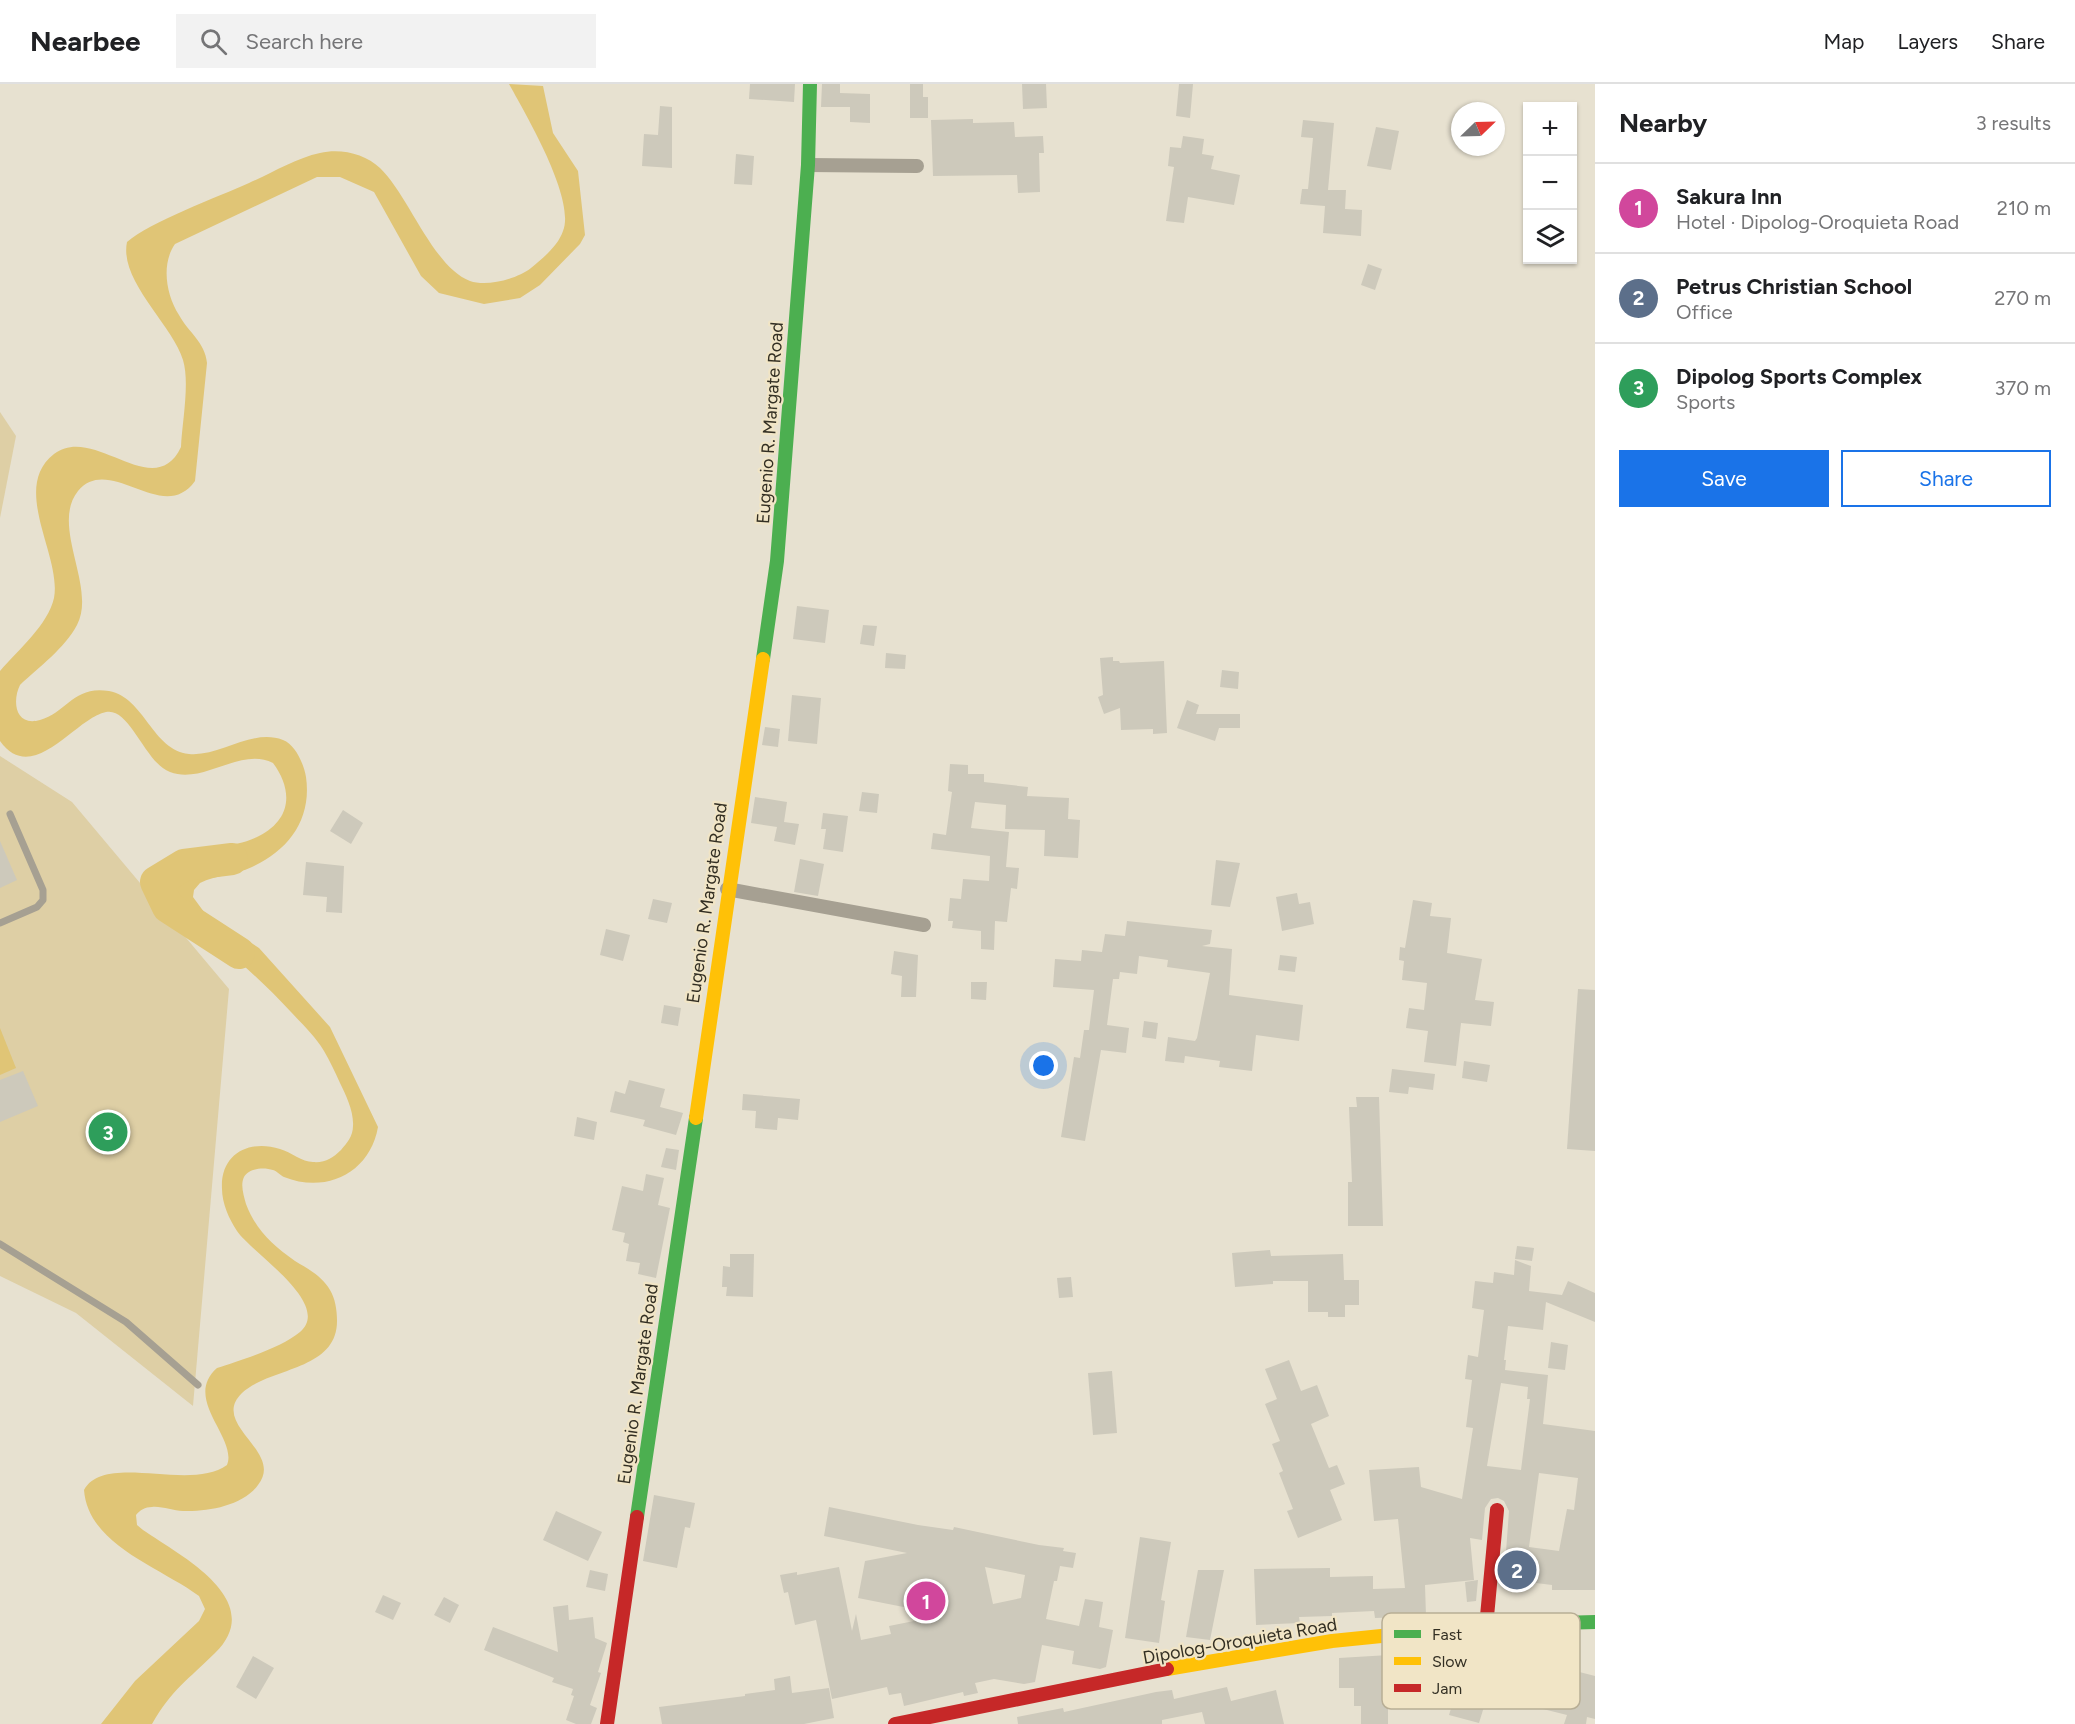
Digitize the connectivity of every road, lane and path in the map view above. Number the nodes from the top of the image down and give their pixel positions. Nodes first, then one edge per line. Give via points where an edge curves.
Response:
1 (810, 84) edge
2 (808, 165) junction
3 (916, 166) dead end
4 (10, 814) dead end
5 (727, 890) junction
6 (0, 923) edge
7 (924, 925) dead end
8 (0, 1244) edge
9 (198, 1385) dead end
10 (1497, 1510) dead end
11 (1487, 1613) edge
12 (1595, 1622) edge
13 (1580, 1623) edge
14 (1382, 1636) edge
15 (608, 1724) edge
16 (895, 1724) edge

1 - 2 street, Eugenio R. Margate Road
2 - 3 street
2 - 5 street, Eugenio R. Margate Road via 777,561
4 - 6 lane via 43,890 43,900 37,907
5 - 7 street
5 - 15 street, Eugenio R. Margate Road
8 - 9 lane via 126,1322
10 - 11 street
12 - 13 street, Dipolog-Oroquieta Road
14 - 16 street, Dipolog-Oroquieta Road via 1249,1655

